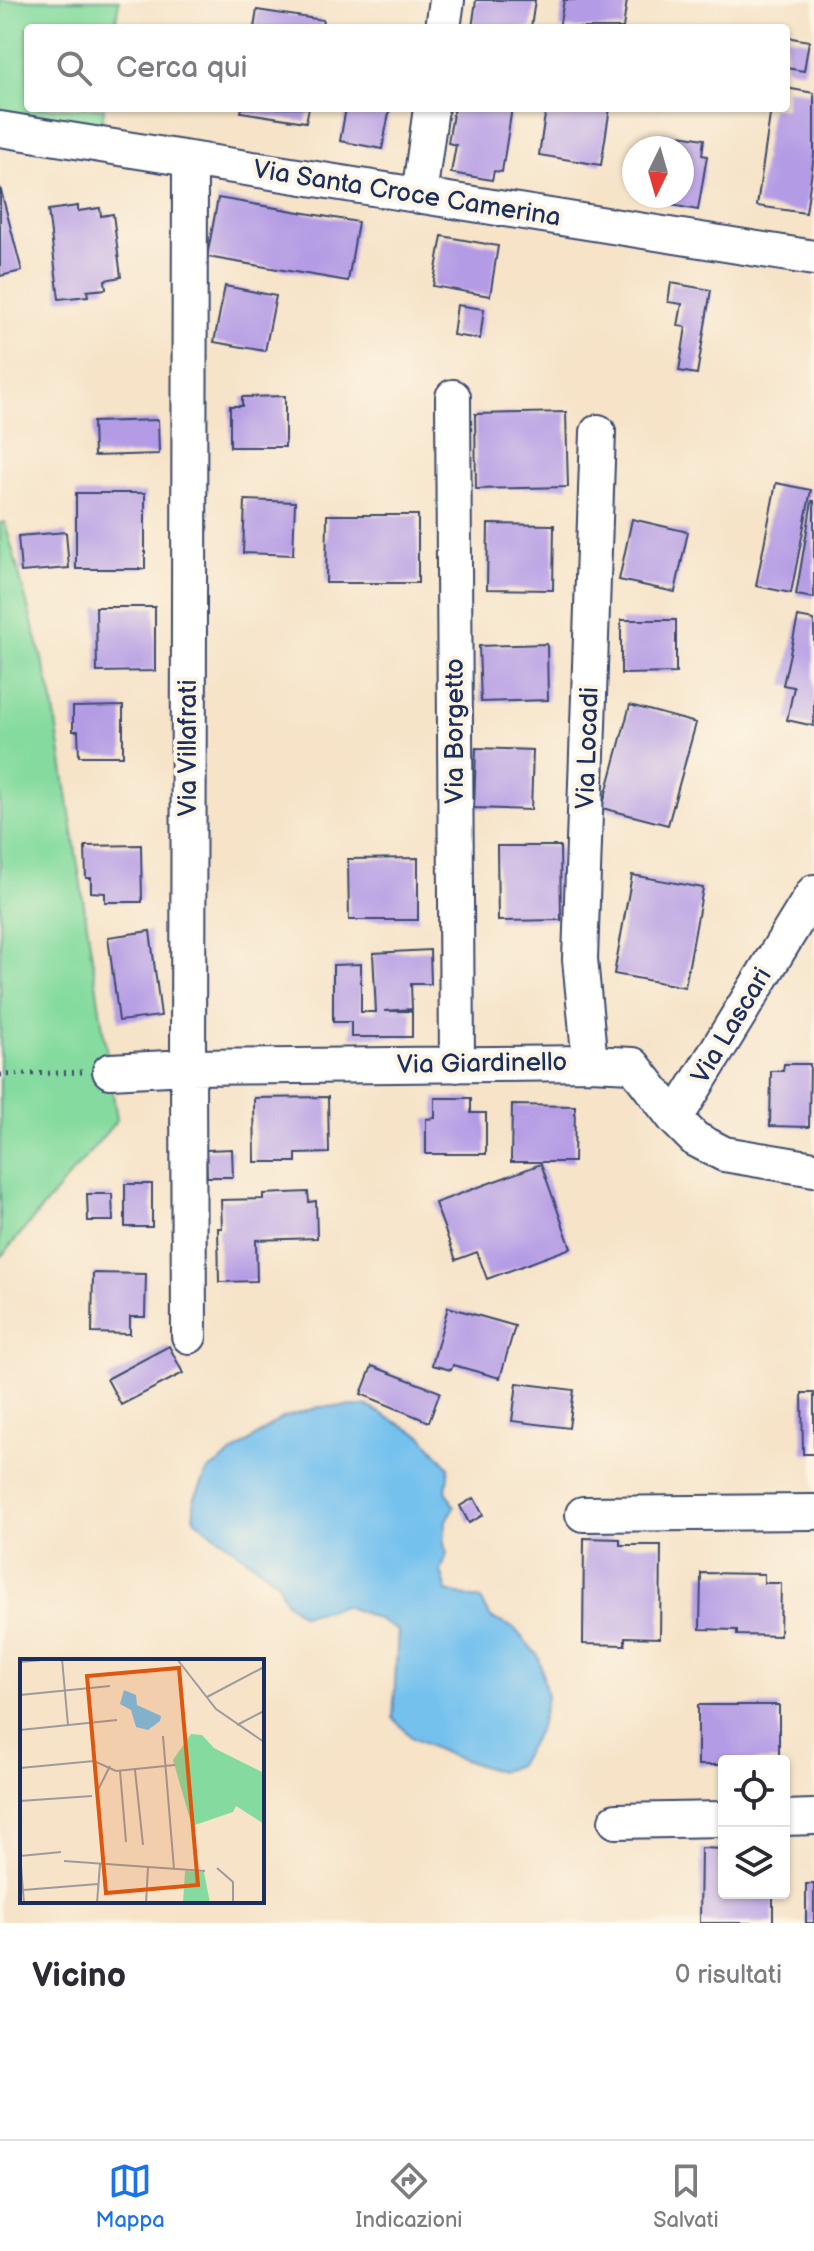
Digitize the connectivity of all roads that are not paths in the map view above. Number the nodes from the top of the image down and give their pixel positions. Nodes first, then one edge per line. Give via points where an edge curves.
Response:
1 (447, 0) edge
2 (444, 24) edge
3 (430, 112) edge
4 (0, 129) edge
5 (190, 161) junction
6 (419, 196) junction
7 (814, 258) edge
8 (453, 397) dead end
9 (598, 432) dead end
10 (814, 892) edge
11 (590, 1063) junction
12 (457, 1065) junction
13 (188, 1067) junction
14 (110, 1071) road end
15 (675, 1119) junction
16 (814, 1169) edge
17 (189, 1336) dead end
18 (814, 1512) edge
19 (583, 1514) dead end
20 (814, 1817) edge
21 (790, 1818) edge
22 (718, 1819) edge
23 (616, 1821) dead end

1 - 2 street
3 - 6 street
4 - 5 street, Via Santa Croce Camerina
5 - 6 street, Via Santa Croce Camerina
5 - 13 street, Via Villafrati
6 - 7 street, Via Santa Croce Camerina
8 - 12 street, Via Borgetto
9 - 11 street, Via Locadi via 580,959
10 - 15 street, Via Lascari
11 - 12 street, Via Giardinello
11 - 15 street, Via Giardinello via 633,1065
12 - 13 street, Via Giardinello
13 - 14 street, Via Giardinello
13 - 17 street, Via Villafrati
15 - 16 street, Via Giardinello via 695,1139 724,1154
18 - 19 street
20 - 21 street
22 - 23 street

